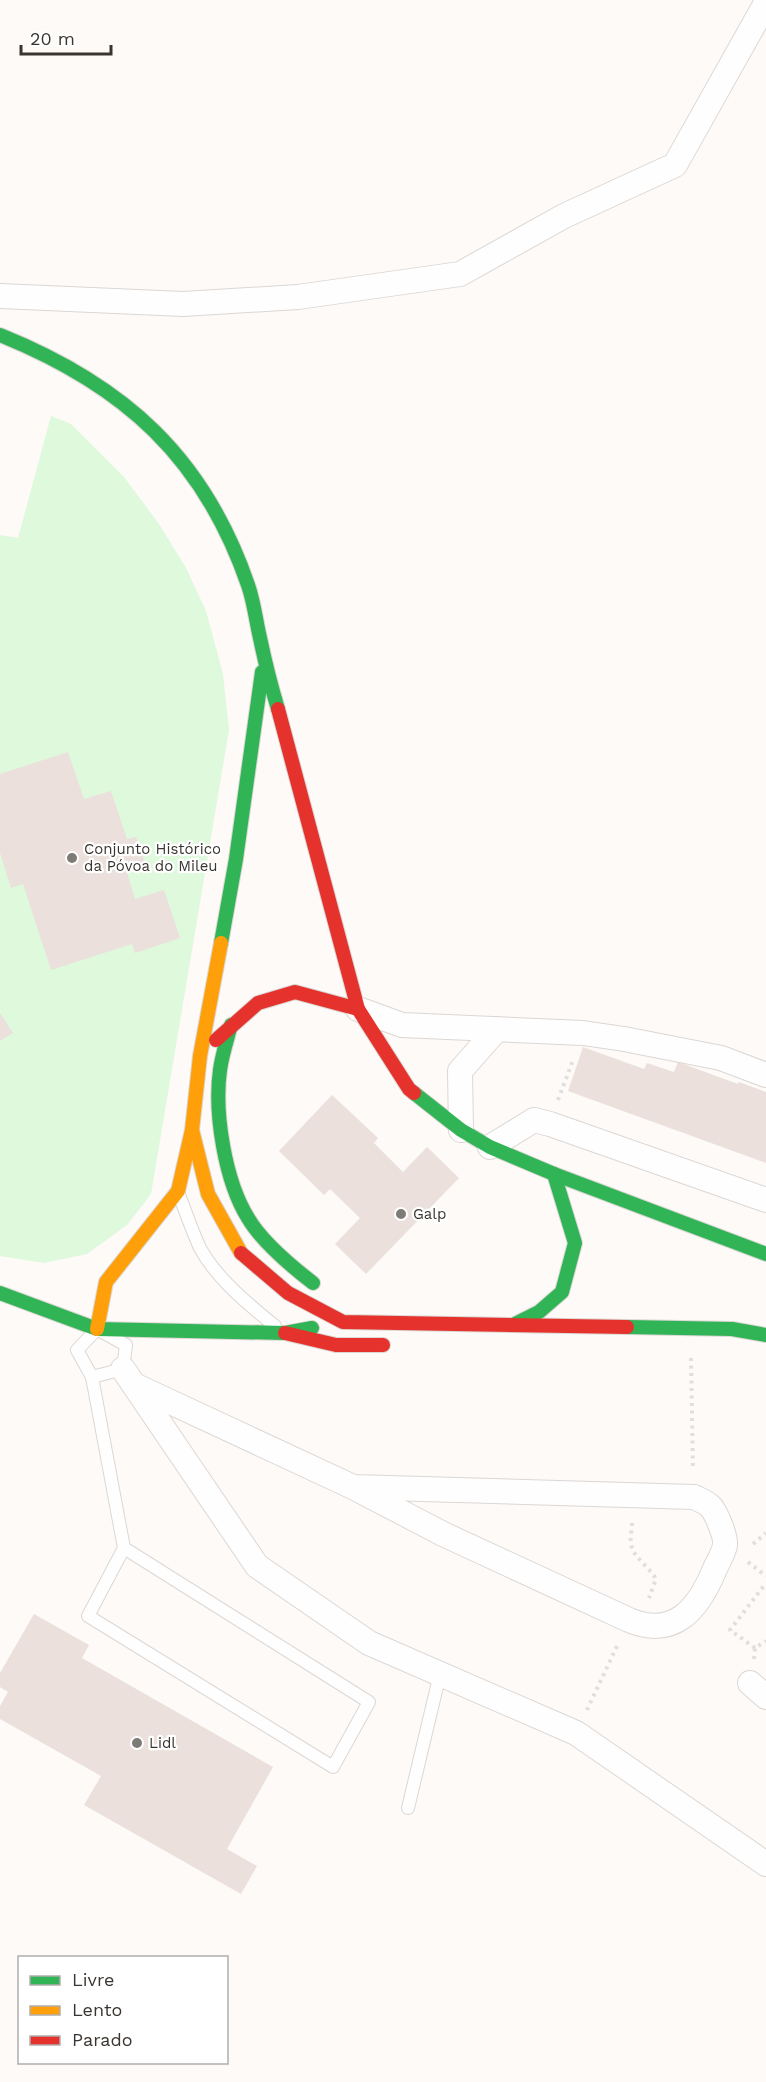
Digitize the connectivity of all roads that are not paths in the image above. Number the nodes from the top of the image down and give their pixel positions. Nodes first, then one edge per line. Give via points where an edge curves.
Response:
1 (766, 3) edge
2 (0, 296) edge
3 (0, 335) edge
4 (264, 658) junction
5 (358, 1009) junction
6 (231, 1025) junction
7 (497, 1029) junction
8 (200, 1056) junction
9 (766, 1075) edge
10 (192, 1130) junction
11 (461, 1130) junction
12 (490, 1147) junction
13 (554, 1174) junction
14 (178, 1191) junction
15 (766, 1200) edge
16 (766, 1254) edge
17 (322, 1289) dead end
18 (0, 1293) edge
19 (359, 1308) dead end
20 (343, 1322) junction
21 (386, 1323) junction
22 (513, 1325) junction
23 (97, 1329) junction
24 (285, 1333) junction
25 (766, 1335) edge
26 (766, 1344) edge
27 (395, 1346) dead end
28 (748, 1346) dead end
29 (92, 1377) junction
30 (128, 1377) junction
31 (353, 1487) junction
32 (124, 1548) junction
33 (440, 1674) junction
34 (408, 1808) dead end
35 (766, 1864) edge

1 - 2 street via 675,165 564,216 460,274 298,297 183,304
3 - 4 main road via 89,379 137,413 167,442 199,483 226,528 249,587
4 - 5 main road
4 - 8 main road via 236,859
5 - 6 main road via 295,992 258,1004
5 - 7 street via 402,1025
5 - 11 main road via 409,1089
6 - 8 main road
6 - 17 main road via 220,1071 220,1126 230,1179 248,1219 285,1262
7 - 9 street via 624,1039 721,1058
7 - 11 street via 460,1071
8 - 10 main road
10 - 14 main road
10 - 20 main road via 208,1194 241,1254 288,1293
11 - 12 main road
12 - 13 main road
12 - 15 street via 534,1120
13 - 16 main road
13 - 22 main road via 575,1243 565,1282 562,1292 539,1312
14 - 23 main road via 106,1282
14 - 24 lane via 201,1249 214,1267 251,1307
18 - 23 main road
19 - 21 main road
20 - 21 main road
20 - 24 main road
21 - 22 main road
22 - 25 main road via 732,1329
23 - 24 main road
23 - 29 lane via 77,1350
23 - 30 lane via 126,1345
24 - 27 main road via 336,1345
26 - 28 main road
29 - 30 lane
29 - 32 lane
30 - 31 street
30 - 33 street via 257,1566 369,1643
31 - 31 street via 694,1497 710,1505 721,1525 725,1544 697,1604 680,1618 651,1627 443,1534
32 - 32 lane via 88,1616 333,1767 369,1702
33 - 34 lane
33 - 35 street via 576,1732

